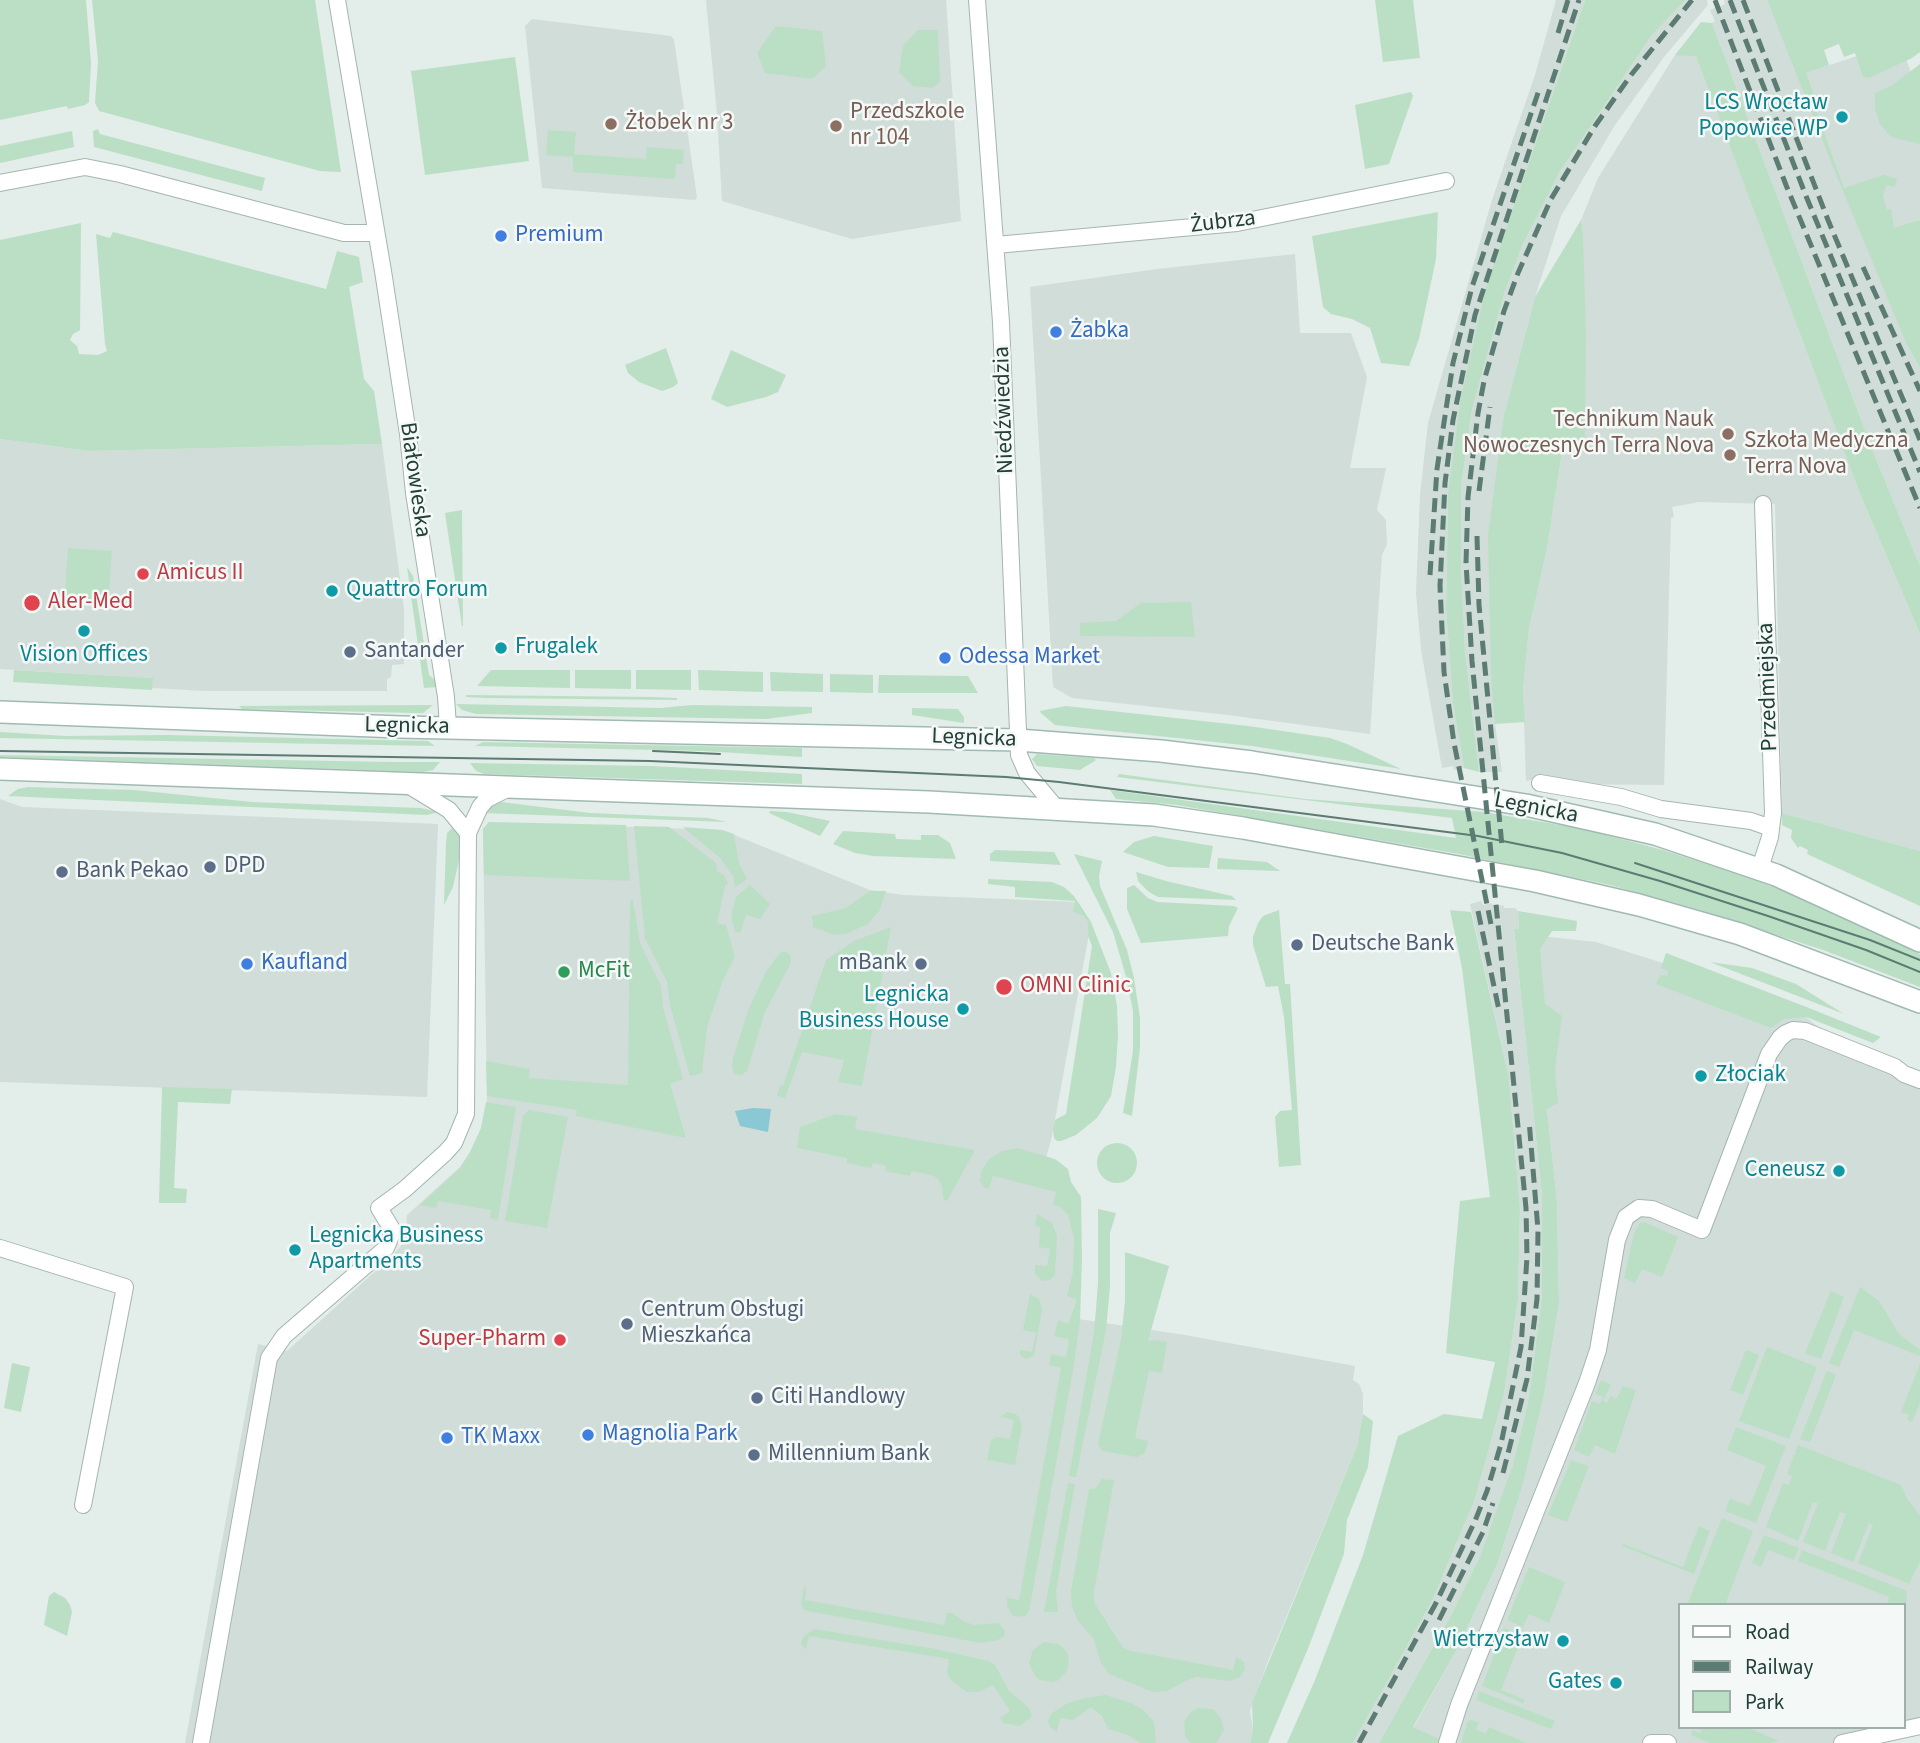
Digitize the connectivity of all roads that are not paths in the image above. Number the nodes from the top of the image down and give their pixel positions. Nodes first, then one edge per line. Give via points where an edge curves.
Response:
1 (337, 0) edge
2 (977, 0) edge
3 (1446, 181) dead end
4 (0, 183) edge
5 (376, 233) junction
6 (996, 244) junction
7 (1763, 504) dead end
8 (0, 712) edge
9 (448, 727) junction
10 (1018, 740) junction
11 (0, 769) edge
12 (1540, 782) dead end
13 (405, 783) junction
14 (510, 787) junction
15 (1057, 809) junction
16 (1771, 828) junction
17 (468, 833) junction
18 (1760, 868) junction
19 (1920, 941) edge
20 (1920, 1002) edge
21 (1920, 1080) edge
22 (0, 1248) edge
23 (82, 1505) dead end
24 (1920, 1726) edge
25 (201, 1743) edge
26 (1447, 1743) edge
27 (1651, 1743) edge
28 (1668, 1743) edge
29 (1843, 1743) edge

1 - 5 street, Białowieska
2 - 6 street, Niedźwiedzia
3 - 6 street, Żubrza via 1237,223
4 - 5 street via 85,167 344,233
5 - 9 street, Białowieska
6 - 10 street, Niedźwiedzia
7 - 16 street, Przedmiejska
8 - 9 main road, Legnicka
9 - 10 main road, Legnicka
10 - 15 street, Niedźwiedzia via 1027,773
10 - 18 main road, Legnicka via 1252,762 1526,805 1655,834
11 - 13 main road
12 - 16 street
13 - 14 main road
13 - 17 street via 449,810
14 - 15 main road
14 - 17 street via 480,807
15 - 20 main road via 1175,817 1535,881 1740,934
16 - 18 street, Przedmiejska
17 - 25 street via 466,1114 445,1153 379,1208 393,1231 386,1248 284,1336 269,1358
18 - 19 main road, Legnicka
21 - 26 street via 1805,1031 1786,1033 1769,1054 1702,1230 1652,1209 1639,1208 1626,1217 1617,1240 1598,1350 1587,1383
22 - 23 street via 125,1287
24 - 29 street
27 - 28 street

